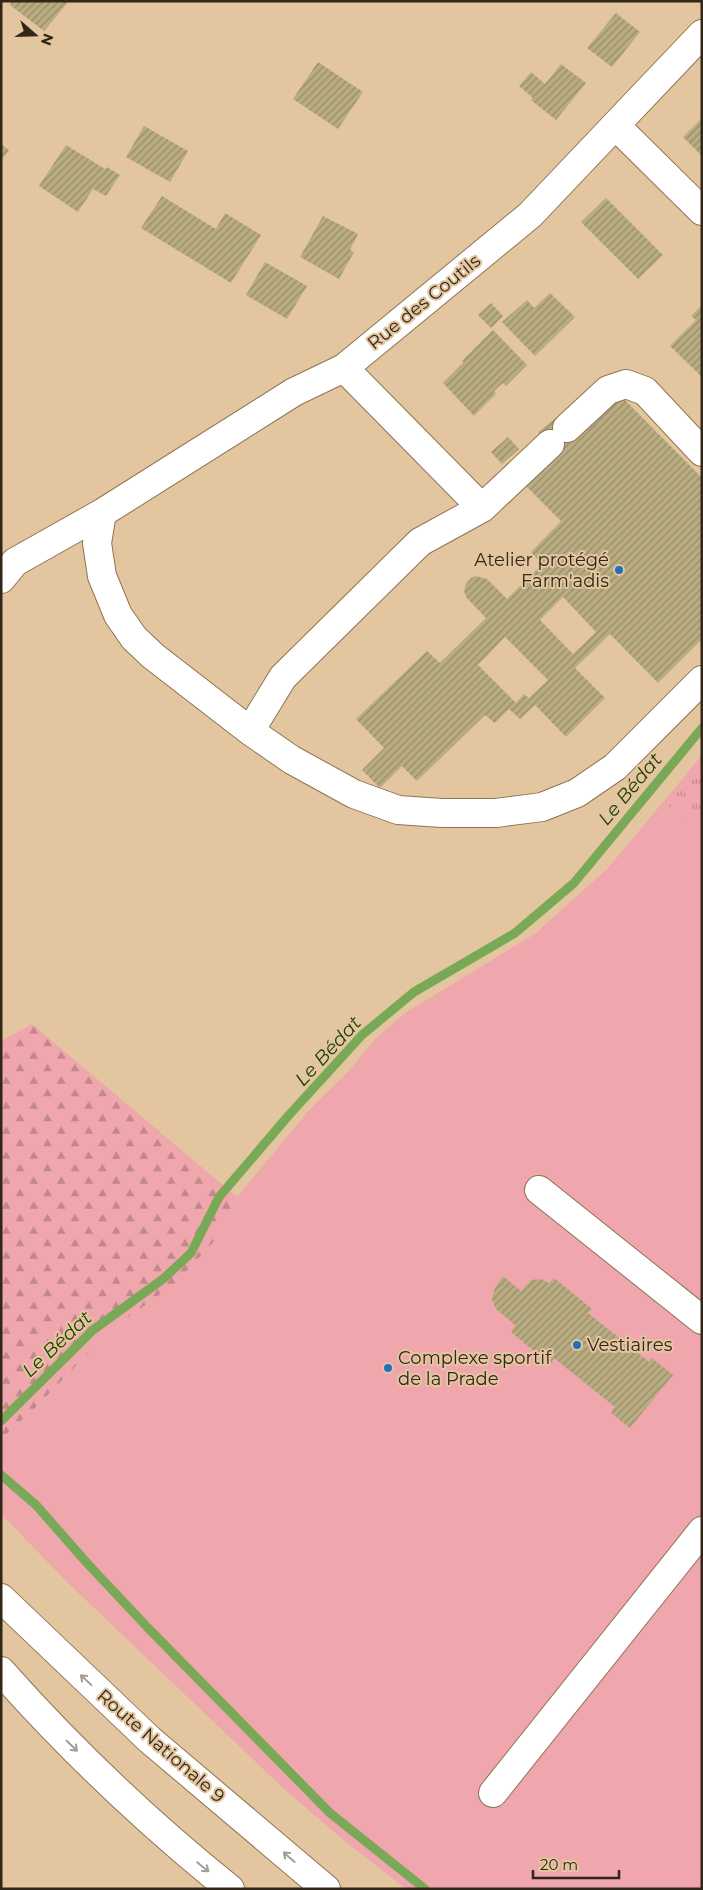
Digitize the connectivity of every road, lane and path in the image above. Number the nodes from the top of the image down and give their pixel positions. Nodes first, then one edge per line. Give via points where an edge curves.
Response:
1 (702, 34) edge
2 (616, 126) junction
3 (702, 211) edge
4 (344, 368) junction
5 (702, 452) edge
6 (482, 508) junction
7 (102, 513) junction
8 (1, 579) edge
9 (702, 680) edge
10 (250, 730) junction
11 (539, 1190) dead end
12 (702, 1320) edge
13 (702, 1531) edge
14 (1, 1598) edge
15 (1, 1671) edge
16 (1, 1690) edge
17 (37, 1712) junction
18 (493, 1793) dead end
19 (230, 1889) edge
20 (326, 1889) edge

1 - 2 main road, Rue des Coutils
2 - 3 main road
2 - 4 main road, Rue des Coutils via 530,215
4 - 6 main road
4 - 7 main road, Rue des Coutils via 294,392
5 - 6 main road via 645,391 626,384 608,390
6 - 10 main road via 420,542 283,677
7 - 8 main road, Rue des Coutils via 15,562
7 - 10 main road via 97,543 102,576 118,614 134,638
9 - 10 main road via 615,767 577,793 542,806 496,813 398,810 354,794 292,760
11 - 12 main road
13 - 18 main road
20 -> 14 main road, Route Nationale 9 via 150,1740
15 - 17 main road
16 - 17 main road
17 -> 19 main road via 176,1845

